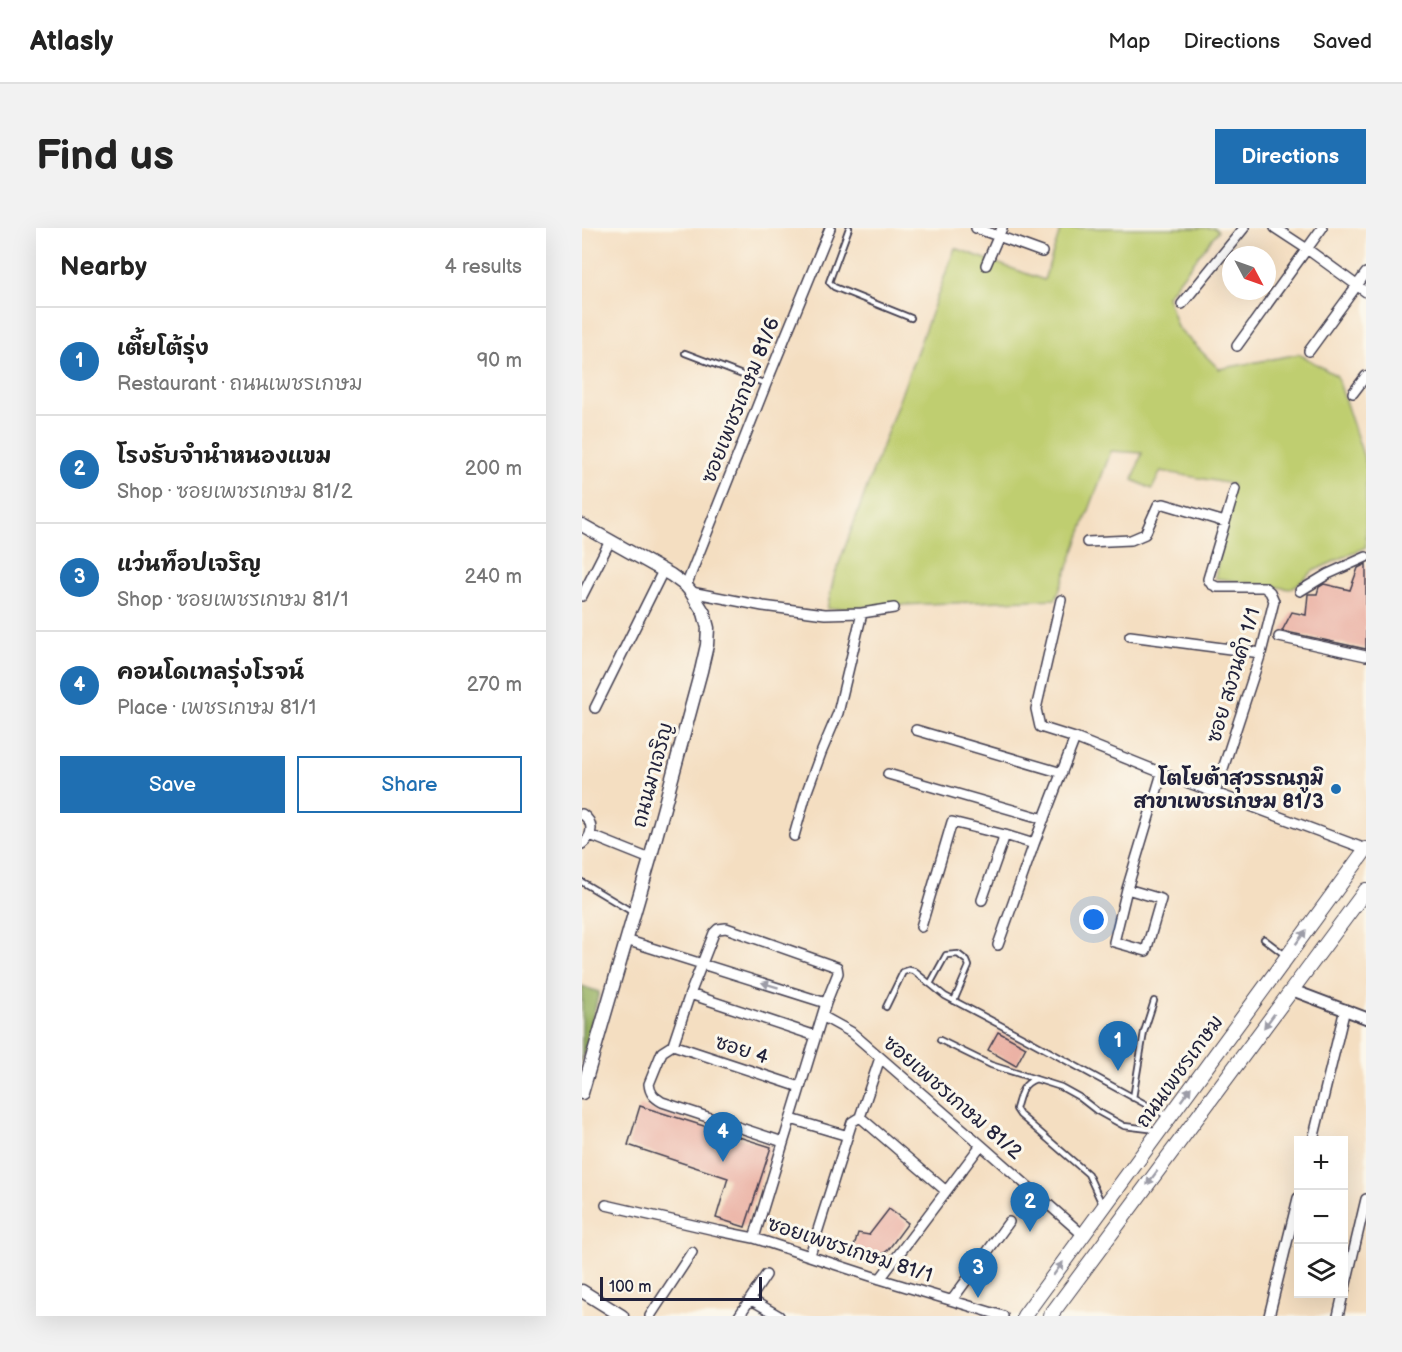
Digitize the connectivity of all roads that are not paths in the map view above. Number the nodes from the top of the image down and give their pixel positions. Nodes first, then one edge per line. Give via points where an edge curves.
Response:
1 (830, 228) edge
2 (849, 228) edge
3 (976, 228) edge
4 (1244, 228) edge
5 (1275, 228) edge
6 (1322, 228) edge
7 (1000, 232) edge
8 (1307, 249) junction
9 (1042, 252) dead end
10 (986, 265) dead end
11 (1366, 273) edge
12 (1357, 285) junction
13 (1366, 292) edge
14 (1182, 304) dead end
15 (911, 318) dead end
16 (1237, 346) dead end
17 (1309, 351) dead end
18 (685, 353) dead end
19 (1366, 376) edge
20 (766, 384) junction
21 (1353, 393) dead end
22 (1235, 489) dead end
23 (1225, 522) junction
24 (582, 525) edge
25 (610, 541) junction
26 (1087, 542) dead end
27 (1366, 557) edge
28 (663, 571) junction
29 (688, 589) junction
30 (1300, 591) dead end
31 (582, 596) edge
32 (1061, 600) dead end
33 (894, 609) dead end
34 (862, 613) junction
35 (1130, 636) dead end
36 (1279, 637) dead end
37 (1261, 653) junction
38 (1366, 656) edge
39 (595, 708) dead end
40 (916, 730) dead end
41 (1075, 738) junction
42 (1062, 773) junction
43 (1162, 773) junction
44 (888, 774) dead end
45 (1215, 793) junction
46 (582, 814) edge
47 (1044, 819) junction
48 (590, 835) junction
49 (1005, 835) junction
50 (794, 836) dead end
51 (582, 844) edge
52 (1034, 844) junction
53 (1366, 849) edge
54 (650, 859) junction
55 (582, 882) edge
56 (1127, 889) junction
57 (1366, 890) edge
58 (982, 900) dead end
59 (634, 913) junction
60 (921, 927) dead end
61 (1264, 939) dead end
62 (626, 940) junction
63 (998, 945) dead end
64 (1287, 956) junction
65 (701, 964) junction
66 (930, 984) junction
67 (1292, 990) junction
68 (690, 994) junction
69 (954, 1001) junction
70 (1154, 1001) dead end
71 (826, 1003) junction
72 (886, 1007) dead end
73 (1345, 1009) junction
74 (822, 1016) junction
75 (1366, 1018) edge
76 (816, 1036) junction
77 (939, 1040) dead end
78 (673, 1045) junction
79 (880, 1058) junction
80 (1036, 1079) junction
81 (800, 1087) junction
82 (582, 1093) edge
83 (1133, 1098) junction
84 (860, 1118) junction
85 (1169, 1118) junction
86 (791, 1119) junction
87 (1160, 1130) junction
88 (848, 1136) junction
89 (1314, 1136) edge
90 (783, 1142) junction
91 (981, 1144) junction
92 (946, 1191) junction
93 (1366, 1199) edge
94 (606, 1205) dead end
95 (1104, 1207) junction
96 (1294, 1218) edge
97 (1009, 1222) dead end
98 (1083, 1235) junction
99 (754, 1238) junction
100 (692, 1252) dead end
101 (810, 1255) junction
102 (1348, 1273) edge
103 (766, 1275) dead end
104 (880, 1279) junction
105 (582, 1291) edge
106 (1342, 1298) edge
107 (750, 1299) junction
108 (952, 1300) junction
109 (622, 1316) edge
110 (650, 1316) edge
111 (739, 1316) edge
112 (779, 1316) edge
113 (1003, 1316) edge
114 (1024, 1316) edge
115 (1050, 1316) edge
116 (1269, 1316) edge
117 (1338, 1316) edge

1 - 20 street, ซอยเพชรเกษม 81/6
2 - 15 lane via 829,282
3 - 7 street
4 - 14 street
5 - 8 street
6 - 8 street
7 - 9 street
7 - 10 street
8 - 12 street
8 - 16 street
11 - 12 street
12 - 13 street
12 - 17 street
18 - 20 lane
19 - 21 street
20 - 29 street, ซอยเพชรเกษม 81/6
22 - 23 street
23 - 26 street via 1164,504 1158,505 1145,534 1131,540
23 - 37 street, ซอย สงวนคำ 1/1 via 1208,579 1217,587 1263,587 1270,592 1274,601
24 - 25 main road, ถนนมาเจริญ
25 - 28 main road, ถนนมาเจริญ
25 - 31 street
27 - 30 street
28 - 29 main road, ถนนมาเจริญ
28 - 39 street
29 - 34 street via 763,606 825,614
29 - 54 main road, ถนนมาเจริญ via 704,613 707,645
32 - 41 street via 1036,709 1040,727
33 - 34 street
34 - 50 street via 838,713
35 - 37 street
36 - 38 street
37 - 45 street, ซอย สงวนคำ 1/1
40 - 42 street
41 - 42 street
41 - 43 street
42 - 47 street
43 - 45 street
43 - 56 street
44 - 47 street
45 - 53 street
46 - 48 street via 591,824
47 - 52 street
48 - 51 street
48 - 54 street
49 - 52 street
49 - 58 street
49 - 60 street via 952,822
52 - 63 street
64 -> 53 main road, ถนนเพชรเกษม
54 - 59 main road, ถนนมาเจริญ
55 - 59 lane
56 - 56 street via 1161,899 1146,951 1114,942
57 - 67 main road
59 - 62 main road, ถนนมาเจริญ
61 - 64 lane
62 - 65 street
62 - 82 main road, ถนนมาเจริญ
85 -> 64 main road, ถนนเพชรเกษม
65 - 68 street
71 -> 65 street
65 - 71 street via 714,933 726,928 837,968
66 - 69 lane
66 - 69 lane via 946,955 958,954 968,961
66 - 72 lane via 914,971 903,972
67 - 73 street
67 -> 115 main road
68 - 76 street
68 - 78 street
69 - 83 lane
70 - 83 lane via 1144,1032
71 - 74 street
73 - 75 street
73 - 89 street
74 - 76 street
74 - 79 street, ซอยเพชรเกษม 81/2 via 851,1032
76 - 81 street
77 - 80 lane via 991,1065
78 - 81 street, ซอย 4
78 - 90 street via 662,1052 649,1084 652,1095 662,1102
79 - 84 street
79 - 91 street, ซอยเพชรเกษม 81/2
80 - 87 lane via 1061,1087 1124,1126
80 - 95 lane via 1023,1086 1016,1109 1088,1174
81 - 86 street
83 - 85 lane
84 - 88 street via 852,1122
84 - 92 street
85 - 87 main road, ถนนเพชรเกษม
86 - 88 street
86 - 90 street
87 - 95 main road, ถนนเพชรเกษม
88 - 101 street
90 - 99 street
91 - 92 street
91 - 98 street, ซอยเพชรเกษม 81/2
92 - 104 street
93 - 102 street
94 - 99 street, ซอยเพชรเกษม 81/1
95 - 98 main road, ถนนเพชรเกษม
96 - 116 street
97 - 108 street
114 -> 98 main road, ถนนเพชรเกษม
99 - 101 street, ซอยเพชรเกษม 81/1
100 - 110 street
101 - 104 street, ซอยเพชรเกษม 81/1
103 - 107 street
104 - 108 street, ซอยเพชรเกษม 81/1
105 - 109 main road
106 - 117 street
107 - 111 street
107 - 112 street
108 - 113 street, ซอยเพชรเกษม 81/1

